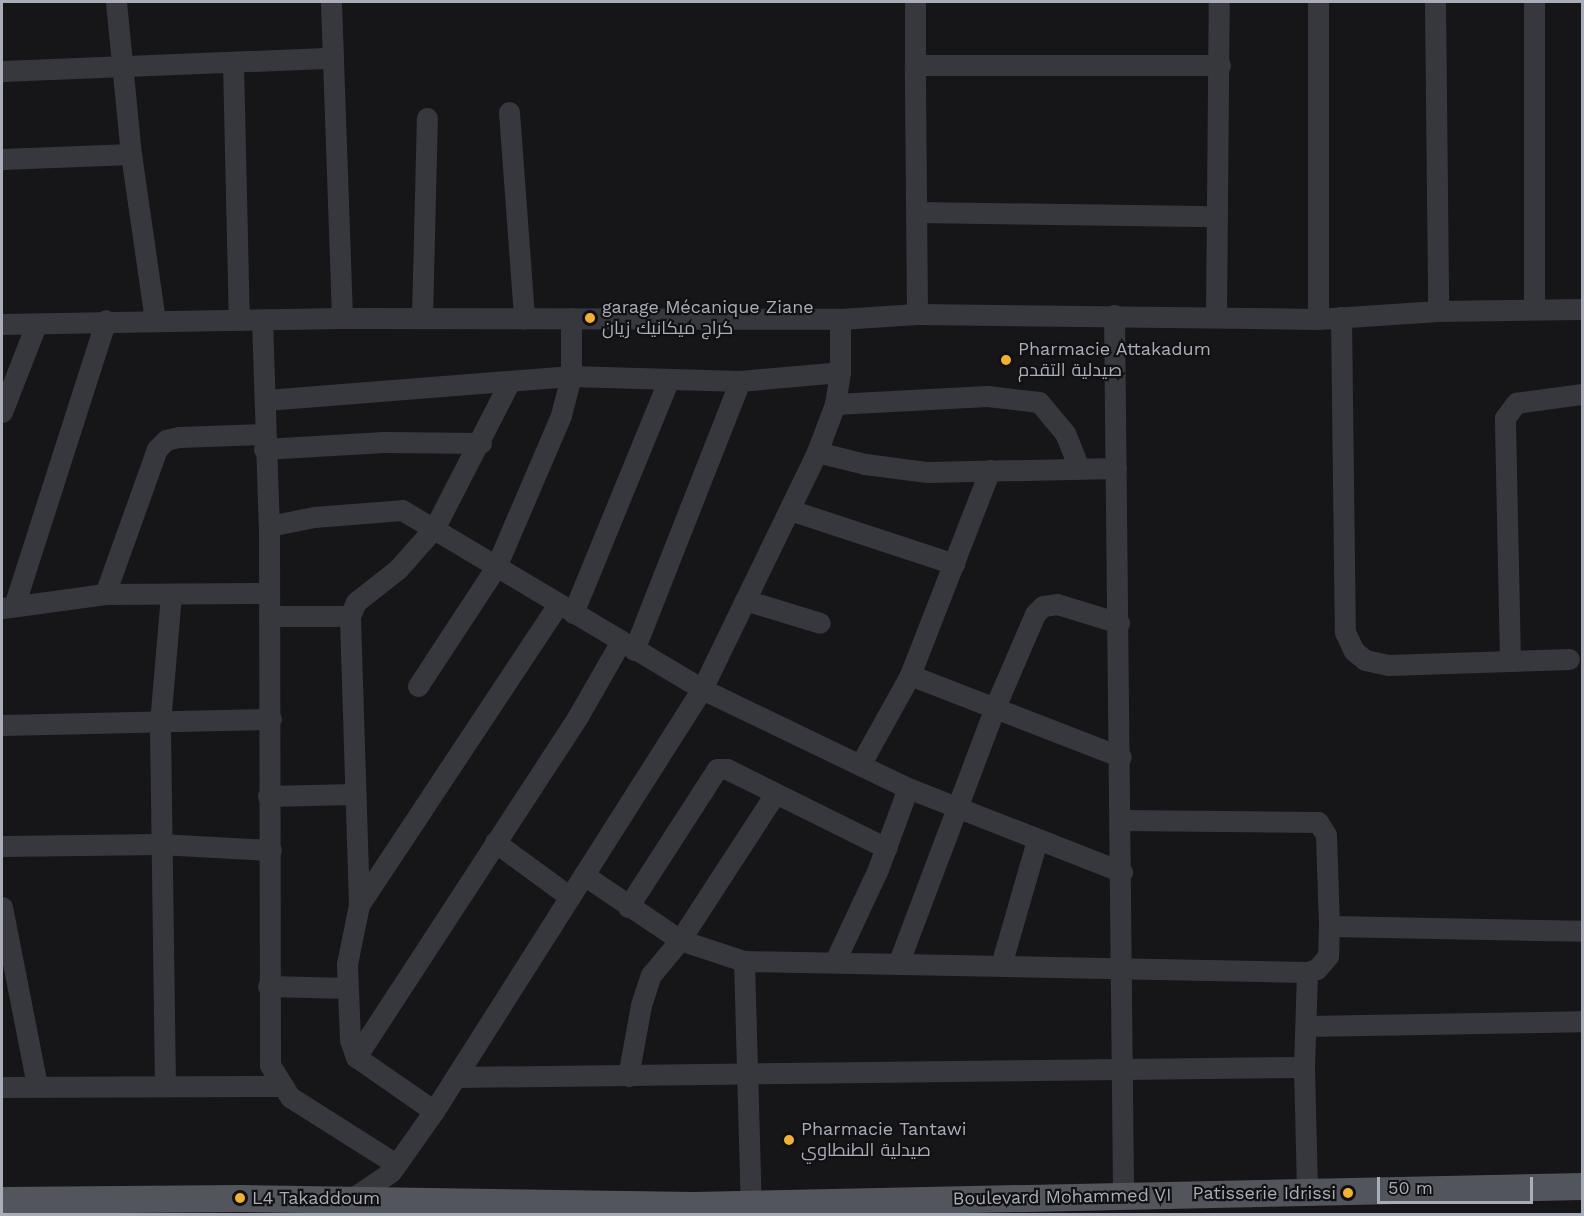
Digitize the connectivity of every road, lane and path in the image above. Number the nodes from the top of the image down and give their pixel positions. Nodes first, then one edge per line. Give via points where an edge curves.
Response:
1 (116, 2) edge
2 (331, 2) edge
3 (915, 2) edge
4 (1219, 2) edge
5 (1318, 2) edge
6 (1435, 2) edge
7 (1534, 2) edge
8 (332, 58) junction
9 (233, 63) junction
10 (915, 65) junction
11 (1220, 65) junction
12 (124, 68) junction
13 (2, 71) edge
14 (509, 112) dead end
15 (427, 118) dead end
16 (131, 154) junction
17 (2, 159) edge
18 (917, 212) junction
19 (1217, 216) junction
20 (1534, 309) junction
21 (1582, 309) edge
22 (1438, 311) junction
23 (917, 314) junction
24 (1114, 315) junction
25 (1216, 317) junction
26 (1341, 317) junction
27 (342, 318) junction
28 (422, 318) junction
29 (524, 318) junction
30 (571, 318) junction
31 (840, 319) junction
32 (1318, 319) junction
33 (106, 320) junction
34 (239, 320) junction
35 (262, 320) junction
36 (155, 321) junction
37 (2, 324) edge
38 (36, 325) junction
39 (840, 372) junction
40 (571, 376) junction
41 (668, 381) junction
42 (740, 381) junction
43 (509, 382) junction
44 (1582, 394) edge
45 (266, 400) junction
46 (835, 404) junction
47 (2, 412) edge
48 (264, 441) junction
49 (481, 443) junction
50 (817, 453) junction
51 (1079, 468) junction
52 (1116, 468) junction
53 (990, 470) junction
54 (790, 510) junction
55 (269, 526) junction
56 (435, 527) junction
57 (954, 564) junction
58 (496, 567) junction
59 (268, 593) junction
60 (105, 594) junction
61 (171, 594) junction
62 (745, 600) junction
63 (8, 607) edge
64 (565, 609) junction
65 (269, 616) junction
66 (350, 616) junction
67 (820, 623) dead end
68 (1119, 623) junction
69 (627, 647) junction
70 (1569, 659) dead end
71 (1510, 661) junction
72 (910, 675) junction
73 (418, 686) dead end
74 (702, 689) junction
75 (995, 707) junction
76 (271, 719) junction
77 (160, 723) junction
78 (2, 725) edge
79 (1121, 757) junction
80 (860, 765) junction
81 (908, 788) junction
82 (353, 794) junction
83 (774, 795) junction
84 (268, 796) junction
85 (958, 809) junction
86 (1122, 820) junction
87 (1037, 840) junction
88 (495, 842) junction
89 (159, 844) junction
90 (2, 846) edge
91 (886, 848) junction
92 (271, 850) junction
93 (1122, 872) junction
94 (584, 875) junction
95 (570, 897) junction
96 (359, 905) junction
97 (2, 907) edge
98 (628, 907) junction
99 (1329, 926) junction
100 (1582, 931) edge
101 (680, 940) junction
102 (836, 961) junction
103 (744, 962) junction
104 (898, 964) junction
105 (1002, 965) junction
106 (1121, 967) junction
107 (1307, 972) junction
108 (268, 986) junction
109 (347, 988) junction
110 (1582, 1021) edge
111 (1306, 1026) junction
112 (356, 1057) junction
113 (1304, 1067) junction
114 (1120, 1070) junction
115 (745, 1075) junction
116 (628, 1076) junction
117 (456, 1077) junction
118 (37, 1086) junction
119 (165, 1086) junction
120 (280, 1086) junction
121 (2, 1087) edge
122 (434, 1111) junction
123 (394, 1168) junction
124 (1582, 1186) edge
125 (1307, 1193) junction
126 (1123, 1196) junction
127 (2, 1200) edge
128 (751, 1205) junction
129 (344, 1208) edge
130 (383, 1208) edge

1 - 12 street
2 - 8 street
3 - 10 street
4 - 11 street
5 - 32 street
6 - 22 street
7 - 20 street
8 - 9 street
8 - 27 street
9 - 12 street
9 - 34 street
10 - 11 street
10 - 18 street
11 - 19 street
12 - 13 street
12 - 16 street
14 - 29 street
15 - 28 street
16 - 17 street
16 - 36 street
18 - 19 street
18 - 23 street
19 - 25 street
20 - 21 street
20 - 22 street
22 - 26 street
23 - 24 street
23 - 31 street
24 - 25 street
24 - 52 street
25 - 32 street
26 - 32 street
26 - 71 street via 1345,632 1354,651 1365,660 1388,665
27 - 28 street
27 - 35 street
28 - 29 street
29 - 30 street
30 - 31 street
30 - 40 street
31 - 39 street
33 - 36 street
33 - 38 street
33 - 63 street
34 - 35 street
34 - 36 street
35 - 45 street
37 - 38 street
38 - 47 street
39 - 42 street
39 - 46 street
40 - 41 street
40 - 43 street
40 - 58 street via 561,415
41 - 42 street
41 - 64 street
42 - 69 street
43 - 45 street
43 - 49 street
44 - 71 street via 1516,403 1504,418
45 - 48 street
46 - 50 street
46 - 51 street via 987,396 1039,402 1065,433
48 - 49 street
48 - 55 street
48 - 60 street via 179,437 166,440 157,449
49 - 56 street
50 - 53 street via 865,465 927,472
50 - 54 street
51 - 52 street
51 - 53 street
52 - 68 street
53 - 57 street
54 - 57 street
54 - 62 street
55 - 56 street via 314,517 402,510
55 - 59 street
56 - 58 street
56 - 66 street via 398,569 356,602
57 - 72 street
58 - 64 street
58 - 73 street
59 - 61 street
59 - 65 street
60 - 61 street
60 - 63 street
61 - 77 street
62 - 67 street
62 - 74 street
64 - 69 street
64 - 96 street
65 - 66 street
65 - 76 street
66 - 82 street
68 - 75 street via 1057,604 1043,606 1035,614
68 - 79 street
69 - 74 street
69 - 88 street
70 - 71 street
72 - 75 street
72 - 80 street
74 - 80 street
74 - 94 street
75 - 79 street
75 - 85 street
76 - 77 street
76 - 84 street
77 - 78 street
77 - 89 street
79 - 86 street
80 - 81 street
81 - 85 street
81 - 91 street
82 - 84 street
82 - 96 street
83 - 91 street
83 - 98 street via 727,769 714,772
83 - 101 street
84 - 92 street
85 - 87 street
85 - 104 street
86 - 93 street
86 - 99 street via 1318,822 1328,850
87 - 93 street
87 - 105 street
88 - 95 street
88 - 112 street
89 - 90 street
89 - 92 street
89 - 119 street
91 - 102 street
92 - 108 street
93 - 106 street
94 - 95 street
94 - 98 street
95 - 117 street
96 - 109 street via 349,948
97 - 118 street
98 - 101 street
99 - 100 street
99 - 107 street via 1328,956 1317,969
101 - 103 street
101 - 116 street via 651,975 644,992
102 - 103 street
102 - 104 street
103 - 115 street
104 - 105 street
105 - 106 street
106 - 107 street
106 - 114 street
107 - 111 street
108 - 109 street
108 - 120 street via 270,1065
109 - 112 street via 348,1029
110 - 111 street
111 - 113 street
112 - 122 street
113 - 114 street
113 - 125 street
114 - 115 street via 872,1070
114 - 126 street
115 - 116 street
115 - 128 street
116 - 117 street
117 - 122 street
118 - 119 street
118 - 121 street
119 - 120 street
120 - 123 street via 303,1107
122 - 123 street
123 - 129 street
123 - 130 street
124 - 125 main road, Boulevard Mohammed VI
125 - 126 main road, Boulevard Mohammed VI
126 - 128 main road, Boulevard Mohammed VI
127 - 129 main road, Boulevard Mohammed VI via 240,1198
128 - 130 main road, Boulevard Mohammed VI
129 - 130 main road, Boulevard Mohammed VI

